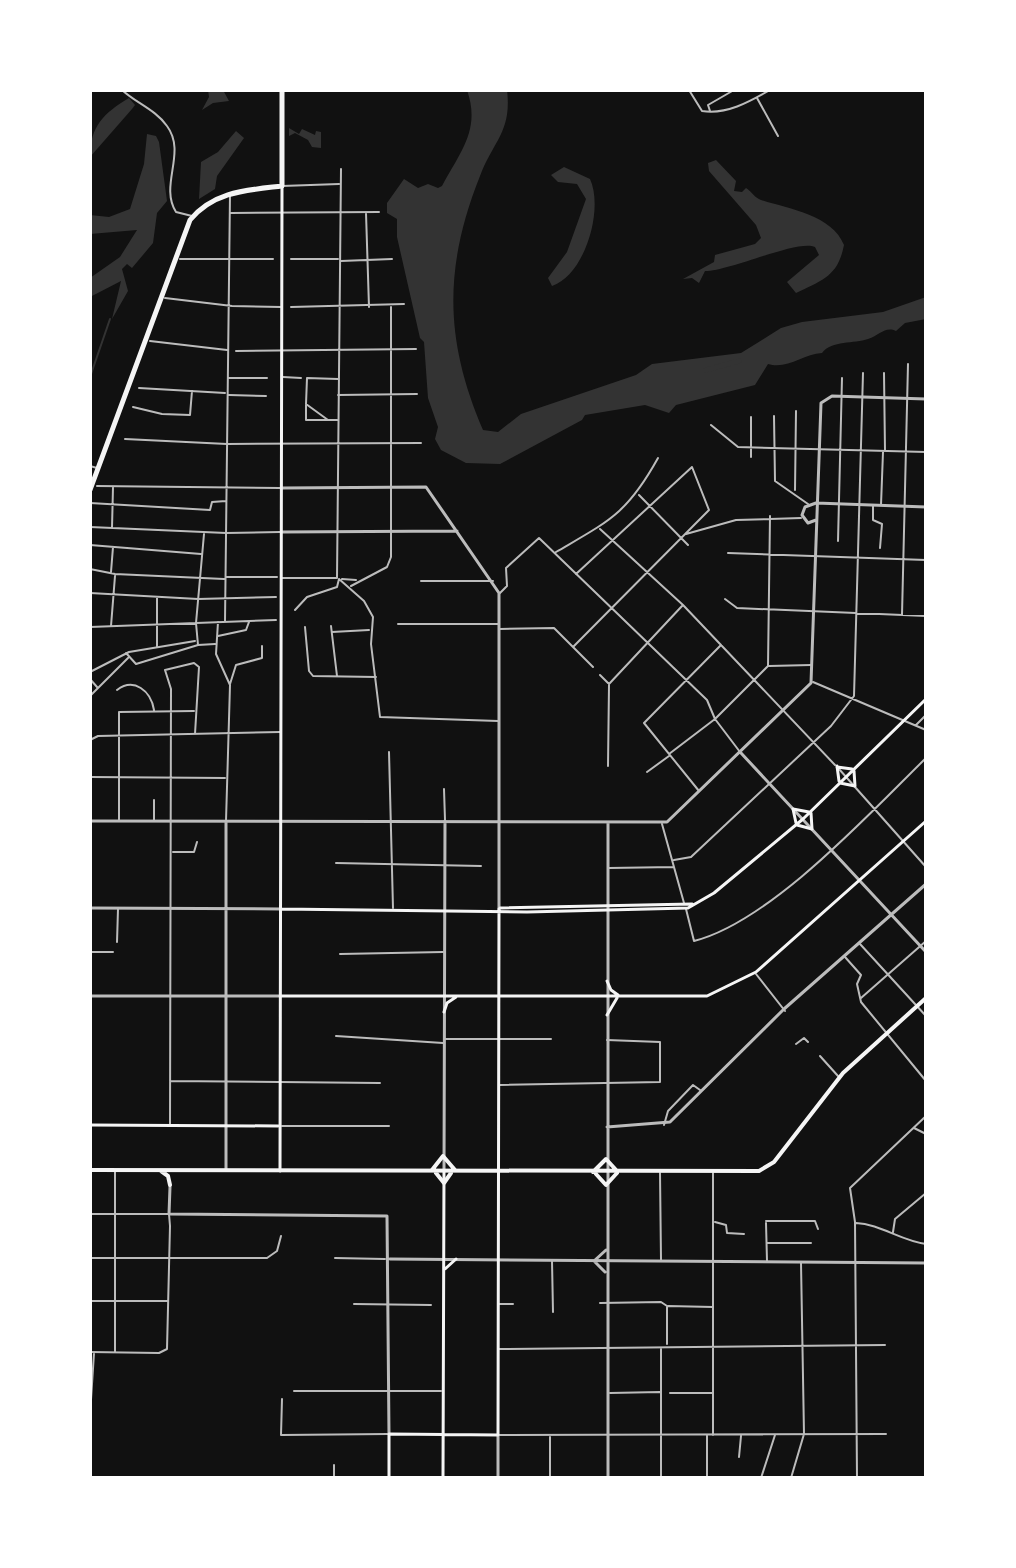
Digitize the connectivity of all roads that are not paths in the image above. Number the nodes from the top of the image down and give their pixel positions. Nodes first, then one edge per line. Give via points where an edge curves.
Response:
1 (122, 90) edge
2 (282, 90) edge
3 (689, 90) edge
4 (734, 90) edge
5 (770, 90) edge
6 (757, 97) junction
7 (710, 112) junction
8 (778, 136) dead end
9 (341, 169) dead end
10 (341, 184) junction
11 (282, 186) junction
12 (230, 193) junction
13 (339, 212) junction
14 (366, 212) junction
15 (379, 212) dead end
16 (230, 213) junction
17 (282, 213) junction
18 (191, 218) junction
19 (180, 259) dead end
20 (229, 259) junction
21 (273, 259) dead end
22 (291, 259) dead end
23 (392, 259) dead end
24 (339, 260) junction
25 (367, 260) junction
26 (165, 298) dead end
27 (229, 304) junction
28 (404, 304) dead end
29 (282, 307) junction
30 (291, 307) dead end
31 (339, 307) junction
32 (369, 307) junction
33 (391, 307) junction
34 (150, 341) dead end
35 (416, 349) dead end
36 (228, 350) junction
37 (391, 350) junction
38 (236, 351) dead end
39 (282, 351) junction
40 (338, 351) junction
41 (908, 364) dead end
42 (863, 373) dead end
43 (884, 373) dead end
44 (282, 377) junction
45 (228, 378) junction
46 (267, 378) dead end
47 (301, 378) dead end
48 (842, 378) dead end
49 (338, 379) junction
50 (139, 388) dead end
51 (192, 391) junction
52 (228, 394) junction
53 (417, 394) dead end
54 (338, 395) junction
55 (391, 395) junction
56 (266, 396) dead end
57 (841, 397) junction
58 (863, 397) junction
59 (884, 398) junction
60 (907, 398) junction
61 (926, 399) edge
62 (306, 404) junction
63 (133, 407) dead end
64 (796, 411) dead end
65 (774, 416) dead end
66 (751, 417) dead end
67 (328, 420) junction
68 (338, 420) junction
69 (711, 425) dead end
70 (125, 439) dead end
71 (421, 443) dead end
72 (227, 444) junction
73 (282, 444) junction
74 (338, 444) junction
75 (391, 444) junction
76 (751, 447) junction
77 (775, 448) junction
78 (796, 448) junction
79 (818, 448) junction
80 (839, 449) junction
81 (861, 450) junction
82 (884, 451) junction
83 (906, 451) junction
84 (926, 452) edge
85 (751, 457) dead end
86 (658, 458) dead end
87 (90, 466) edge
88 (98, 469) junction
89 (97, 486) dead end
90 (113, 486) junction
91 (391, 486) junction
92 (227, 487) junction
93 (337, 487) junction
94 (282, 488) junction
95 (90, 490) edge
96 (795, 492) junction
97 (638, 494) junction
98 (226, 501) junction
99 (90, 503) edge
100 (816, 503) junction
101 (838, 504) junction
102 (112, 505) junction
103 (809, 505) junction
104 (860, 505) junction
105 (873, 505) junction
106 (881, 505) junction
107 (904, 506) junction
108 (648, 507) junction
109 (926, 507) edge
110 (770, 516) junction
111 (802, 518) junction
112 (816, 520) junction
113 (808, 523) junction
114 (454, 524) junction
115 (90, 527) edge
116 (112, 528) junction
117 (600, 529) junction
118 (449, 531) junction
119 (816, 531) junction
120 (204, 532) junction
121 (281, 532) junction
122 (337, 532) junction
123 (391, 532) junction
124 (226, 533) junction
125 (462, 535) junction
126 (684, 535) junction
127 (681, 538) junction
128 (612, 541) junction
129 (838, 541) dead end
130 (90, 545) edge
131 (688, 545) dead end
132 (113, 547) junction
133 (880, 548) dead end
134 (555, 552) junction
135 (728, 553) dead end
136 (202, 554) junction
137 (770, 555) junction
138 (815, 556) junction
139 (859, 558) junction
140 (903, 559) junction
141 (926, 560) edge
142 (90, 569) edge
143 (647, 572) junction
144 (113, 574) junction
145 (576, 574) junction
146 (200, 578) junction
147 (225, 578) junction
148 (279, 578) junction
149 (338, 578) junction
150 (357, 580) junction
151 (421, 581) dead end
152 (493, 581) junction
153 (926, 583) edge
154 (351, 588) junction
155 (90, 593) edge
156 (499, 593) junction
157 (112, 594) junction
158 (157, 597) junction
159 (276, 597) dead end
160 (225, 598) junction
161 (198, 599) junction
162 (725, 599) dead end
163 (683, 605) junction
164 (611, 608) junction
165 (295, 610) dead end
166 (769, 610) junction
167 (813, 612) junction
168 (856, 613) junction
169 (902, 615) junction
170 (925, 616) edge
171 (276, 620) dead end
172 (248, 621) junction
173 (218, 622) junction
174 (225, 622) junction
175 (196, 623) junction
176 (398, 624) dead end
177 (156, 626) junction
178 (331, 626) dead end
179 (90, 627) edge
180 (111, 627) junction
181 (305, 627) dead end
182 (499, 627) junction
183 (370, 630) junction
184 (332, 632) junction
185 (216, 636) junction
186 (196, 641) junction
187 (646, 642) junction
188 (216, 644) junction
189 (198, 645) junction
190 (722, 645) junction
191 (262, 646) dead end
192 (157, 647) junction
193 (573, 647) junction
194 (126, 653) junction
195 (130, 657) junction
196 (812, 665) junction
197 (768, 666) junction
198 (593, 667) dead end
199 (90, 672) edge
200 (600, 675) dead end
201 (377, 677) junction
202 (337, 678) junction
203 (90, 679) edge
204 (685, 681) junction
205 (812, 681) junction
206 (755, 682) junction
207 (609, 684) junction
208 (230, 685) junction
209 (97, 688) junction
210 (117, 690) dead end
211 (90, 696) edge
212 (853, 698) junction
213 (926, 699) edge
214 (153, 711) junction
215 (171, 711) junction
216 (196, 711) junction
217 (784, 712) junction
218 (926, 715) edge
219 (715, 719) junction
220 (904, 720) junction
221 (499, 721) junction
222 (915, 725) junction
223 (926, 730) edge
224 (281, 732) junction
225 (171, 734) junction
226 (195, 734) junction
227 (229, 734) junction
228 (119, 735) junction
229 (92, 739) edge
230 (814, 742) junction
231 (389, 752) dead end
232 (741, 753) junction
233 (670, 755) junction
234 (926, 758) edge
235 (608, 766) dead end
236 (837, 766) junction
237 (856, 767) junction
238 (647, 772) dead end
239 (846, 776) junction
240 (90, 777) edge
241 (119, 777) junction
242 (172, 777) junction
243 (226, 778) junction
244 (770, 785) junction
245 (837, 785) junction
246 (855, 786) junction
247 (444, 789) dead end
248 (700, 792) junction
249 (154, 800) dead end
250 (875, 808) junction
251 (793, 809) junction
252 (812, 810) junction
253 (803, 819) junction
254 (90, 821) edge
255 (119, 821) junction
256 (154, 821) junction
257 (172, 821) junction
258 (226, 821) junction
259 (280, 821) junction
260 (391, 821) junction
261 (445, 821) junction
262 (499, 821) junction
263 (926, 821) edge
264 (608, 823) junction
265 (662, 823) junction
266 (794, 827) junction
267 (812, 829) junction
268 (197, 842) dead end
269 (904, 842) junction
270 (831, 850) junction
271 (172, 852) junction
272 (674, 860) junction
273 (336, 863) dead end
274 (444, 864) junction
275 (392, 865) junction
276 (481, 866) dead end
277 (675, 867) junction
278 (926, 867) edge
279 (608, 868) junction
280 (861, 882) junction
281 (926, 884) edge
282 (608, 905) junction
283 (685, 907) junction
284 (90, 908) edge
285 (118, 908) junction
286 (172, 908) junction
287 (226, 909) junction
288 (281, 909) junction
289 (445, 909) junction
290 (499, 909) junction
291 (393, 910) junction
292 (608, 912) junction
293 (892, 916) junction
294 (926, 941) edge
295 (117, 942) dead end
296 (859, 943) junction
297 (920, 946) junction
298 (90, 952) edge
299 (113, 952) dead end
300 (444, 952) junction
301 (926, 952) edge
302 (340, 954) dead end
303 (844, 956) junction
304 (756, 972) junction
305 (888, 975) junction
306 (607, 981) junction
307 (90, 996) edge
308 (171, 996) junction
309 (225, 996) junction
310 (280, 996) junction
311 (444, 996) junction
312 (457, 996) junction
313 (499, 996) junction
314 (607, 996) junction
315 (626, 996) junction
316 (861, 998) junction
317 (926, 998) edge
318 (916, 1006) junction
319 (784, 1010) junction
320 (444, 1012) junction
321 (607, 1015) junction
322 (926, 1016) edge
323 (885, 1034) junction
324 (336, 1036) dead end
325 (499, 1039) junction
326 (551, 1039) dead end
327 (607, 1040) junction
328 (444, 1041) junction
329 (808, 1042) dead end
330 (796, 1044) dead end
331 (820, 1056) dead end
332 (840, 1077) junction
333 (170, 1081) junction
334 (225, 1081) junction
335 (926, 1081) edge
336 (280, 1082) junction
337 (380, 1083) dead end
338 (607, 1084) junction
339 (498, 1085) junction
340 (702, 1091) junction
341 (926, 1116) edge
342 (90, 1125) edge
343 (662, 1125) junction
344 (169, 1126) junction
345 (226, 1126) junction
346 (280, 1126) junction
347 (389, 1126) dead end
348 (607, 1127) junction
349 (913, 1127) junction
350 (926, 1134) edge
351 (443, 1156) junction
352 (606, 1159) junction
353 (90, 1170) edge
354 (115, 1170) junction
355 (157, 1170) junction
356 (170, 1171) junction
357 (183, 1171) junction
358 (226, 1171) junction
359 (280, 1171) junction
360 (429, 1171) junction
361 (444, 1171) junction
362 (457, 1171) junction
363 (498, 1171) junction
364 (591, 1172) junction
365 (606, 1172) junction
366 (622, 1172) junction
367 (660, 1173) junction
368 (713, 1173) junction
369 (444, 1183) junction
370 (170, 1185) junction
371 (606, 1185) junction
372 (926, 1193) edge
373 (90, 1214) edge
374 (115, 1214) junction
375 (169, 1214) junction
376 (714, 1222) junction
377 (855, 1222) junction
378 (818, 1229) dead end
379 (893, 1233) junction
380 (744, 1234) dead end
381 (281, 1236) dead end
382 (767, 1243) junction
383 (811, 1243) dead end
384 (926, 1244) edge
385 (607, 1246) junction
386 (90, 1258) edge
387 (115, 1258) junction
388 (169, 1258) junction
389 (335, 1258) dead end
390 (390, 1259) junction
391 (443, 1259) junction
392 (456, 1259) junction
393 (498, 1259) junction
394 (552, 1260) junction
395 (594, 1261) junction
396 (607, 1261) junction
397 (618, 1261) junction
398 (713, 1261) junction
399 (661, 1262) junction
400 (767, 1262) junction
401 (801, 1262) junction
402 (854, 1262) junction
403 (926, 1263) edge
404 (443, 1273) junction
405 (607, 1274) junction
406 (90, 1301) edge
407 (115, 1301) junction
408 (169, 1301) junction
409 (600, 1303) dead end
410 (354, 1304) dead end
411 (498, 1304) junction
412 (513, 1304) dead end
413 (607, 1304) junction
414 (390, 1305) junction
415 (431, 1305) dead end
416 (667, 1306) junction
417 (713, 1307) junction
418 (553, 1312) dead end
419 (802, 1343) junction
420 (856, 1343) junction
421 (713, 1344) junction
422 (667, 1345) junction
423 (885, 1345) dead end
424 (609, 1348) junction
425 (498, 1349) junction
426 (661, 1349) junction
427 (92, 1352) edge
428 (115, 1352) junction
429 (92, 1373) edge
430 (294, 1391) dead end
431 (390, 1391) junction
432 (443, 1391) junction
433 (661, 1392) junction
434 (92, 1393) edge
435 (607, 1393) junction
436 (670, 1393) dead end
437 (713, 1393) junction
438 (282, 1399) dead end
439 (91, 1415) edge
440 (389, 1434) junction
441 (804, 1434) junction
442 (857, 1434) junction
443 (886, 1434) dead end
444 (443, 1435) junction
445 (498, 1435) junction
446 (550, 1435) junction
447 (707, 1435) junction
448 (713, 1435) junction
449 (741, 1435) junction
450 (775, 1435) junction
451 (607, 1436) junction
452 (662, 1436) junction
453 (739, 1457) dead end
454 (334, 1465) dead end
455 (334, 1478) edge
456 (389, 1478) edge
457 (443, 1478) edge
458 (498, 1478) edge
459 (550, 1478) edge
460 (608, 1478) edge
461 (661, 1478) edge
462 (707, 1478) edge
463 (761, 1478) edge
464 (791, 1478) edge
465 (857, 1478) edge

1 - 18 street via 172,133 173,207
2 - 11 highway
3 - 7 street via 702,111
4 - 7 street via 708,105
5 - 6 street
6 - 7 street
6 - 8 street
9 - 10 street
10 - 11 street
10 - 13 street
11 - 12 highway
11 - 17 main road
12 - 16 street
12 - 18 highway
13 - 14 street
13 - 17 street
13 - 24 street
14 - 15 street
14 - 25 street
16 - 17 street
16 - 20 street
17 - 29 main road
18 - 88 highway
19 - 20 street
20 - 21 street
20 - 27 street
22 - 24 street
23 - 25 street
24 - 25 street
24 - 31 street
25 - 32 street
26 - 27 street
27 - 29 street
27 - 36 street
28 - 33 street
29 - 39 main road
30 - 31 street
31 - 32 street
31 - 40 street
32 - 33 street
33 - 37 street
34 - 36 street
35 - 37 street
36 - 45 street
37 - 40 street
37 - 55 street
38 - 39 street
39 - 40 street
39 - 44 main road
40 - 49 street
41 - 60 street
42 - 58 street
43 - 59 street
44 - 47 street
44 - 73 main road
45 - 46 street
45 - 52 street
48 - 57 street
49 - 54 street
49 - 62 street via 307,378
50 - 51 street
51 - 52 street
51 - 63 street via 190,415
52 - 56 street
52 - 72 street
53 - 55 street
54 - 55 street
54 - 68 street
55 - 75 street
57 - 58 street
57 - 79 street via 826,397 820,406
57 - 80 street
58 - 59 street
58 - 81 street
59 - 60 street
59 - 82 street
60 - 61 street
60 - 83 street
62 - 67 street
62 - 67 street via 306,420
64 - 78 street
65 - 77 street
66 - 76 street
67 - 68 street
68 - 74 street
69 - 76 street via 738,447
70 - 72 street
71 - 75 street
72 - 73 street
72 - 92 street
73 - 74 street
73 - 94 main road
74 - 75 street
74 - 93 street
75 - 91 street
76 - 77 street
76 - 85 street
77 - 78 street
77 - 96 street via 775,481
78 - 79 street
78 - 96 street
79 - 80 street
79 - 100 street
80 - 81 street
80 - 101 street
81 - 82 street
81 - 104 street
82 - 83 street
82 - 106 street
83 - 84 street
83 - 107 street
86 - 97 street
87 - 88 street
88 - 95 highway
89 - 90 street
90 - 92 street
90 - 102 street
91 - 93 street
91 - 114 street via 424,486
91 - 123 street
92 - 94 street
92 - 98 street
93 - 94 street
93 - 122 street
94 - 121 main road
96 - 103 street
97 - 108 street
97 - 117 street
98 - 102 street via 212,502 210,510
98 - 124 street
99 - 102 street
100 - 101 street
100 - 103 street
100 - 112 street
101 - 104 street
101 - 129 street
102 - 116 street
103 - 111 street
104 - 105 street
104 - 139 street
105 - 106 street
105 - 133 street via 873,520 882,524
106 - 107 street
107 - 109 street
107 - 140 street
108 - 126 street via 692,467 709,510
108 - 127 street
108 - 128 street
110 - 111 street
110 - 126 street
110 - 137 street
111 - 113 street
112 - 113 street
112 - 119 street
113 - 119 street
114 - 118 street
114 - 125 street
115 - 116 street
116 - 120 street
117 - 128 street
117 - 134 street
118 - 123 street
118 - 125 street
119 - 138 street
120 - 124 street
120 - 136 street
121 - 122 street
121 - 124 street
121 - 148 main road
122 - 123 street
122 - 149 street
123 - 150 street via 387,567
124 - 147 street
125 - 152 street
126 - 127 street
127 - 131 street
127 - 143 street
128 - 143 street
128 - 145 street
130 - 132 street
132 - 136 street
132 - 144 street
134 - 145 street
134 - 156 street via 539,538 506,568 507,586
135 - 137 street
136 - 146 street
137 - 138 street
137 - 166 street
138 - 139 street
138 - 167 street
139 - 140 street
139 - 168 street
140 - 141 street
140 - 169 street
142 - 144 street
143 - 163 street
143 - 164 street
144 - 146 street
144 - 157 street
145 - 164 street
146 - 147 street
146 - 161 street
147 - 148 street
147 - 160 street
148 - 149 street
148 - 224 main road
149 - 150 street
149 - 154 street
149 - 165 street via 337,587 307,597
150 - 154 street
151 - 152 street
152 - 156 street
153 - 170 street
154 - 183 street via 372,614
155 - 157 street
156 - 182 street
157 - 158 street
157 - 180 street
158 - 161 street
158 - 177 street
159 - 160 street
160 - 161 street
160 - 174 street
161 - 175 street
162 - 166 street via 737,608
163 - 187 street
163 - 190 street
164 - 187 street
164 - 193 street
166 - 167 street
166 - 197 street
167 - 168 street
167 - 196 street
168 - 169 street
168 - 212 street
169 - 170 street
171 - 172 street
172 - 174 street
172 - 185 street via 246,630
173 - 174 street
173 - 175 street
173 - 185 street
175 - 177 street
175 - 186 street
176 - 182 street
177 - 180 street
177 - 192 street
178 - 184 street
179 - 180 street
181 - 202 street via 309,671 316,677
182 - 193 street via 554,628
182 - 221 street
183 - 184 street
183 - 201 street
184 - 202 street
185 - 188 street
186 - 189 street
186 - 192 street
187 - 204 street
187 - 207 street
188 - 189 street
188 - 208 street via 217,660
189 - 195 street via 136,664
190 - 204 street
190 - 206 street
191 - 208 street via 261,658 236,665
192 - 194 street
193 - 198 street
194 - 195 street
194 - 199 street
195 - 209 street
196 - 197 street
196 - 205 street
197 - 206 street
200 - 207 street
201 - 202 street
201 - 221 street via 377,714
203 - 209 street
204 - 219 street via 707,700
204 - 233 street via 644,723
205 - 212 street
205 - 217 street
206 - 217 street
206 - 219 street
207 - 235 street
208 - 227 street
209 - 211 street
210 - 214 street via 137,685 149,696
212 - 220 street
212 - 230 street
213 - 220 main road
214 - 215 street
214 - 228 street via 119,711
215 - 216 street
215 - 216 street via 165,670 198,665
215 - 225 street
216 - 226 street
217 - 230 street
217 - 232 street
218 - 222 street
219 - 232 street
219 - 233 street
220 - 222 street
220 - 237 main road
221 - 262 street
222 - 223 street
224 - 227 street
224 - 259 main road
225 - 226 street
225 - 228 street
225 - 242 street
226 - 227 street
227 - 243 street
228 - 229 street
228 - 241 street
230 - 236 street
230 - 244 street
231 - 260 street
232 - 244 street
232 - 248 street
233 - 238 street
233 - 248 street
234 - 250 street
236 - 237 main road
236 - 239 street
236 - 245 main road
237 - 239 main road
237 - 246 main road
239 - 245 main road
239 - 246 street
240 - 241 street
241 - 242 street
241 - 255 street
242 - 243 street
242 - 257 street
243 - 258 street
244 - 251 street
244 - 272 street via 691,857
245 - 246 main road
245 - 252 main road
246 - 250 street
247 - 261 street
248 - 265 street
249 - 256 street
250 - 269 street
250 - 270 street
251 - 252 main road
251 - 253 street
251 - 266 main road
252 - 253 main road
252 - 267 main road
253 - 266 main road
253 - 267 street
254 - 255 street
255 - 256 street
256 - 257 street
257 - 258 street
257 - 271 street
258 - 259 street
258 - 287 street
259 - 260 street
259 - 288 main road
260 - 261 street
260 - 275 street
261 - 262 street
261 - 274 street
262 - 264 street
262 - 290 street
263 - 269 main road
264 - 265 street
264 - 279 street
265 - 272 street
266 - 267 main road
266 - 283 main road via 700,903
267 - 270 street
268 - 271 street via 194,852
269 - 278 street
269 - 280 main road
270 - 280 street
270 - 283 street via 746,921 694,941
271 - 286 street
272 - 277 street
273 - 275 street
274 - 275 street
274 - 276 street
274 - 289 street
275 - 291 street
277 - 279 street
277 - 283 street
279 - 282 street
280 - 293 street
280 - 304 main road
281 - 293 street
282 - 283 main road
282 - 290 main road
282 - 292 street
283 - 292 main road
284 - 285 street
285 - 286 street
285 - 295 street
286 - 287 street
286 - 308 street
287 - 288 street
287 - 309 street
288 - 291 main road
288 - 310 main road
289 - 290 main road
289 - 291 main road
289 - 300 street
290 - 292 main road
290 - 313 main road
292 - 306 street
293 - 296 street
293 - 297 street
294 - 297 street
296 - 303 street
296 - 305 street
297 - 301 street
297 - 305 street
298 - 299 street
300 - 302 street
300 - 311 street
303 - 316 street via 861,975
303 - 319 street
304 - 315 main road via 703,997
304 - 319 street
305 - 316 street
305 - 318 street
306 - 314 street
306 - 315 main road via 611,991
307 - 308 street
308 - 309 street
308 - 333 street
309 - 310 street
309 - 334 street
310 - 311 main road
310 - 336 main road
311 - 312 main road
311 - 320 street
312 - 313 main road
312 - 320 main road
313 - 314 main road
313 - 325 main road
314 - 315 main road
314 - 321 street
315 - 321 main road via 613,1001
316 - 323 street
317 - 318 main road
318 - 322 street
318 - 323 main road
319 - 340 street
320 - 328 street
321 - 327 street
323 - 332 main road
323 - 335 street
324 - 328 street
325 - 326 street
325 - 328 street
325 - 339 main road
327 - 338 street
327 - 338 street via 660,1042 660,1082
328 - 351 street
329 - 330 street via 804,1038
331 - 332 street
332 - 368 main road via 768,1167
333 - 334 street
333 - 344 street
334 - 336 street
334 - 345 street
336 - 337 street
336 - 346 main road
338 - 339 street
338 - 348 street
339 - 363 main road
340 - 343 street
340 - 343 street via 693,1085
341 - 349 street
342 - 344 main road
343 - 348 street
344 - 345 main road
345 - 346 main road
345 - 358 street
346 - 347 street
346 - 359 main road
348 - 352 street
349 - 350 street
349 - 377 street via 850,1188
351 - 360 main road
351 - 361 street
351 - 362 main road
352 - 364 main road
352 - 365 street
352 - 366 main road
353 - 354 main road
354 - 355 main road
354 - 374 street
355 - 356 main road
355 - 370 main road via 168,1176
356 - 357 main road
356 - 370 street
357 - 358 main road
357 - 370 main road
358 - 359 main road
359 - 360 main road
360 - 361 main road
360 - 369 main road via 441,1175
361 - 362 main road
361 - 369 main road
362 - 363 main road
362 - 369 main road
363 - 364 main road
363 - 393 main road
364 - 365 main road
364 - 371 main road
365 - 366 main road
365 - 371 street
366 - 367 main road
366 - 371 main road
367 - 368 main road
367 - 399 street
368 - 376 street
369 - 391 main road
370 - 375 street
371 - 385 street
372 - 379 street via 895,1219
373 - 374 street
374 - 375 street
374 - 387 street
375 - 388 street
375 - 390 street via 387,1216
376 - 380 street via 726,1225 727,1233
376 - 398 street
377 - 379 street
377 - 402 street
378 - 382 street via 815,1221 766,1220
379 - 384 street
381 - 388 street via 277,1251 267,1258
382 - 383 street
382 - 400 street
385 - 395 street
385 - 396 street
385 - 397 street
386 - 387 street
387 - 388 street
387 - 407 street
388 - 408 street
389 - 390 street
390 - 391 street
390 - 414 street
391 - 392 street
391 - 404 main road
392 - 393 street
392 - 404 main road
393 - 394 street
393 - 411 main road
394 - 395 street
394 - 418 street
395 - 396 street
395 - 405 street
396 - 397 street
396 - 405 street
397 - 399 street
398 - 399 street
398 - 400 street
398 - 417 street
400 - 401 street
401 - 402 street
401 - 419 street
402 - 403 street
402 - 420 street
404 - 432 main road
405 - 413 street
406 - 407 street
407 - 408 street
407 - 428 street
408 - 428 street via 168,1346 161,1353
409 - 413 street
410 - 414 street
411 - 412 street
411 - 425 main road
413 - 416 street
413 - 424 street
414 - 415 street
414 - 431 street
416 - 417 street
416 - 422 street
417 - 421 street
419 - 420 street
419 - 421 street
419 - 441 street
420 - 423 street
420 - 442 street
421 - 422 street
421 - 437 street
422 - 426 street
424 - 425 street
424 - 426 street
424 - 435 street
425 - 445 main road
426 - 433 street
427 - 428 street
427 - 429 street
429 - 434 street
430 - 431 street
431 - 432 street
431 - 440 street
432 - 444 main road
433 - 435 street
433 - 452 street
434 - 439 street
435 - 451 street
436 - 437 street
437 - 448 street
438 - 440 street via 281,1435
440 - 444 main road
440 - 456 main road
441 - 442 street
441 - 450 street
441 - 464 street
442 - 443 street
442 - 465 street
444 - 445 main road
444 - 457 main road
445 - 446 street
445 - 458 street
446 - 451 street
446 - 459 street
447 - 448 street
447 - 452 street
447 - 462 street
448 - 449 street
449 - 450 street
449 - 453 street
450 - 463 street
451 - 452 street
451 - 460 street
452 - 461 street
454 - 455 street

